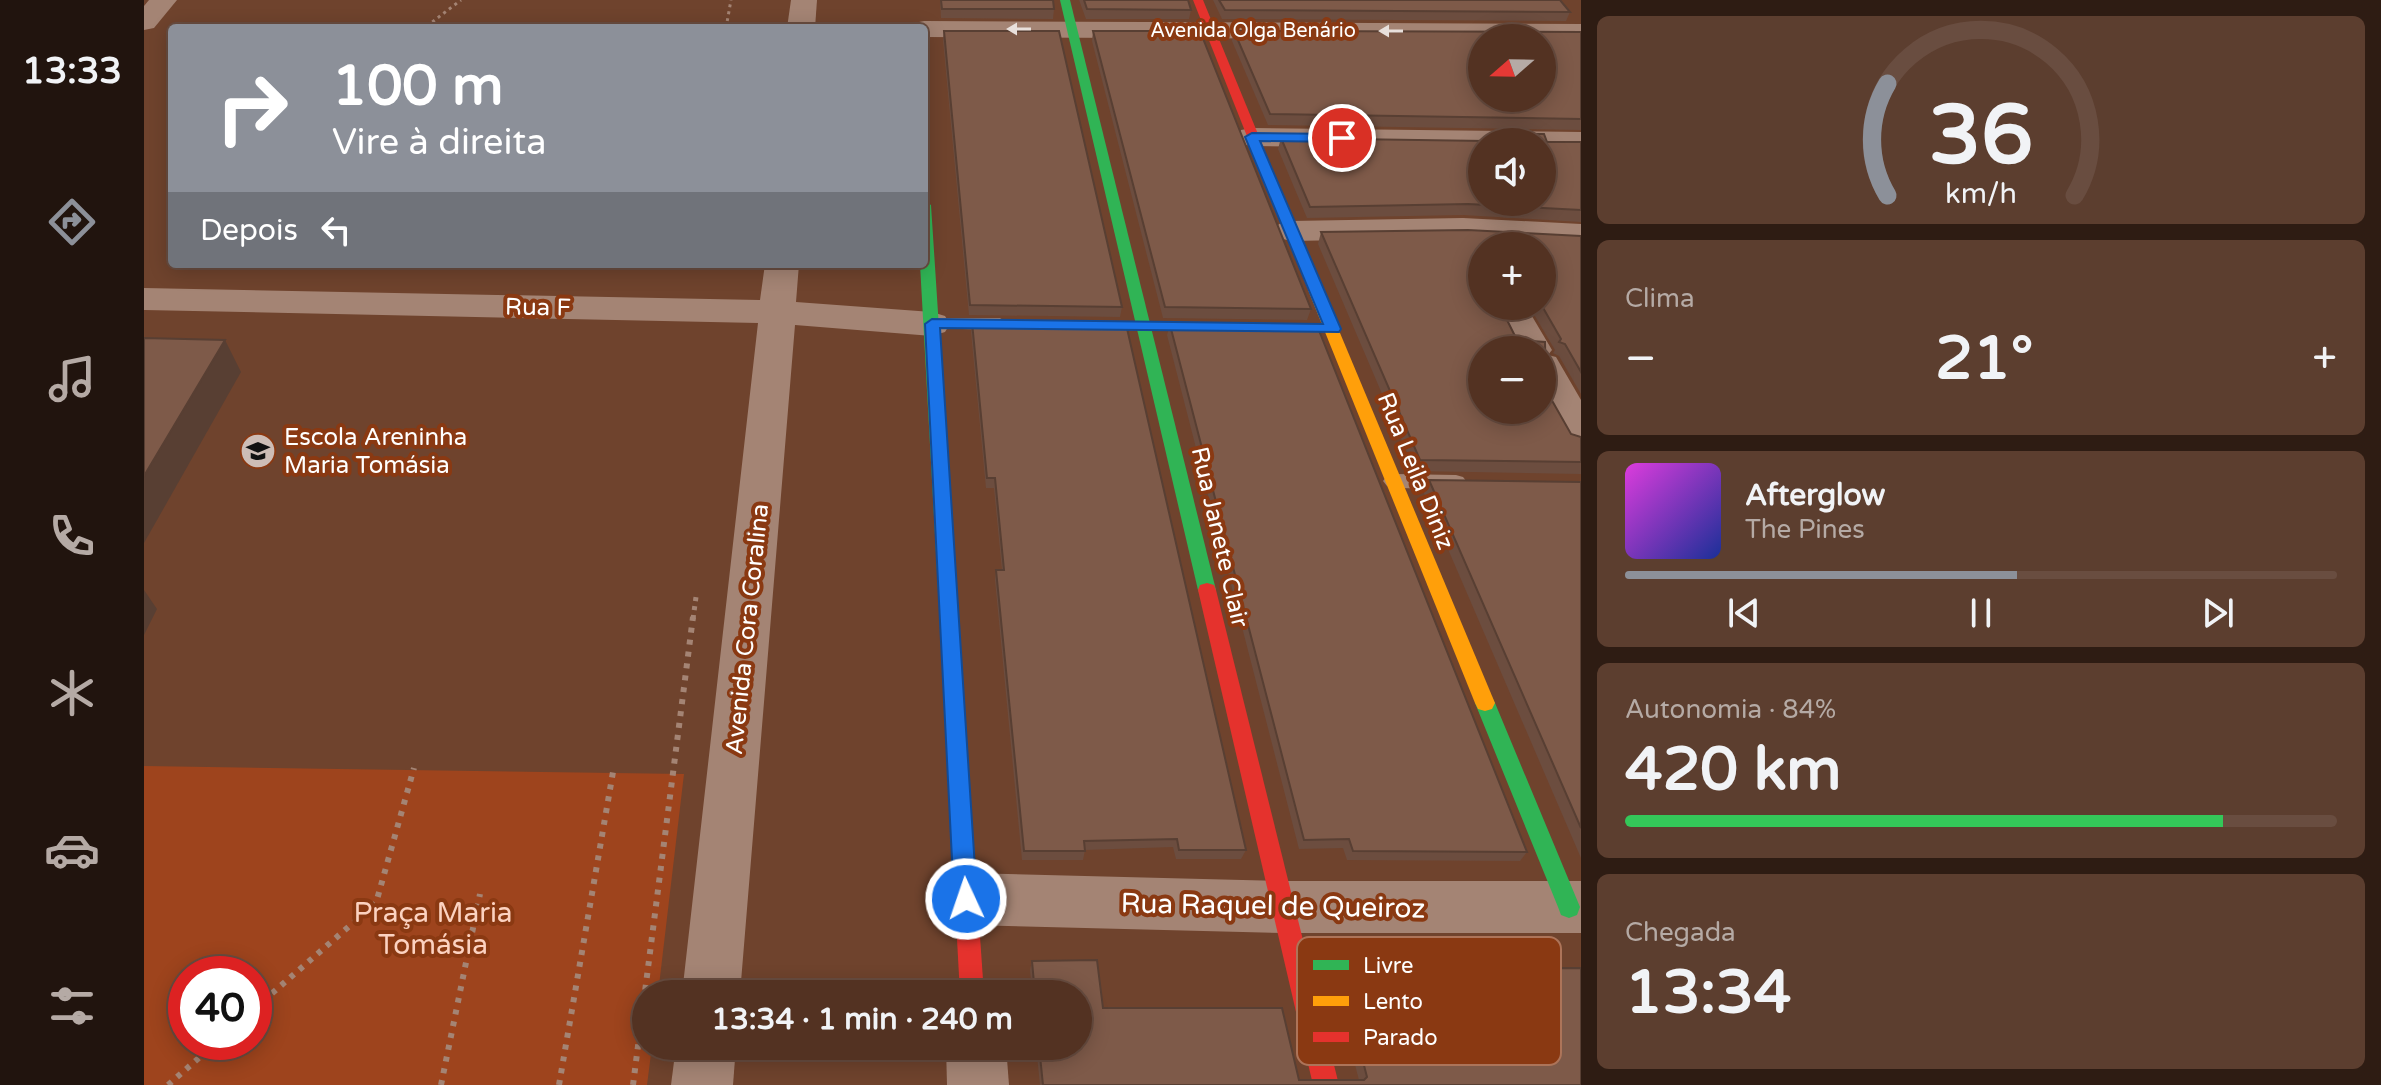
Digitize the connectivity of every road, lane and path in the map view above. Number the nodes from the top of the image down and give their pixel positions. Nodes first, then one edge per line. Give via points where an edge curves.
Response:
1 (164, 0) edge
2 (461, 0) edge
3 (731, 0) edge
4 (804, 0) edge
5 (910, 0) edge
6 (1065, 0) edge
7 (1198, 0) edge
8 (144, 22) edge
9 (431, 24) edge
10 (727, 24) edge
11 (801, 24) edge
12 (912, 24) edge
13 (928, 29) edge
14 (1581, 32) edge
15 (1075, 42) junction
16 (1214, 42) junction
17 (928, 54) edge
18 (1468, 54) edge
19 (1556, 55) edge
20 (1581, 55) edge
21 (1252, 137) junction
22 (1581, 141) edge
23 (1463, 228) junction
24 (1291, 231) junction
25 (1581, 234) edge
26 (1468, 237) edge
27 (928, 264) edge
28 (782, 268) edge
29 (144, 299) edge
30 (779, 312) junction
31 (932, 324) junction
32 (1023, 325) edge
33 (1556, 390) edge
34 (1581, 434) edge
35 (1394, 481) junction
36 (1472, 482) edge
37 (697, 591) dead end
38 (414, 768) dead end
39 (613, 772) dead end
40 (480, 894) dead end
41 (966, 899) junction
42 (1284, 907) junction
43 (1575, 907) edge
44 (1297, 962) edge
45 (712, 980) edge
46 (971, 980) edge
47 (272, 993) edge
48 (196, 1060) edge
49 (705, 1060) edge
50 (977, 1060) edge
51 (1321, 1065) edge
52 (168, 1085) edge
53 (441, 1085) edge
54 (559, 1085) edge
55 (633, 1085) edge
56 (702, 1085) edge
57 (978, 1085) edge
58 (1326, 1085) edge

1 - 8 street
2 - 9 path
3 - 10 path
4 - 11 street
5 - 12 street
6 - 15 street, Rua Janete Clair
7 - 16 street, Rua Leila Diniz
15 -> 13 street, Avenida Olga Benário
14 -> 16 street, Avenida Olga Benário
15 - 16 street, Avenida Olga Benário
15 - 17 street, Avenida Olga Benário
15 - 42 street, Rua Janete Clair
16 - 18 street, Avenida Olga Benário
16 - 21 street, Rua Leila Diniz
19 - 20 street
21 - 22 street
21 - 24 street, Rua Leila Diniz
23 - 24 street
23 - 25 street
23 - 26 street
24 - 35 street, Rua Leila Diniz via 1325,328
27 - 31 street
28 - 30 street, Avenida Cora Coralina
29 - 30 street, Rua F
30 - 31 street, Rua F
30 - 45 street, Avenida Cora Coralina
31 - 32 lane
31 - 41 street
33 - 34 street
35 - 36 lane
35 - 43 street, Rua Leila Diniz
37 - 55 path
38 - 47 path via 376,903
39 - 54 path
40 - 53 path
41 - 42 street, Rua Raquel de Queiroz
41 - 46 street
42 - 43 street, Rua Raquel de Queiroz
42 - 44 street, Rua Janete Clair
48 - 52 path
49 - 56 street
50 - 57 street
51 - 58 street, Rua Janete Clair

